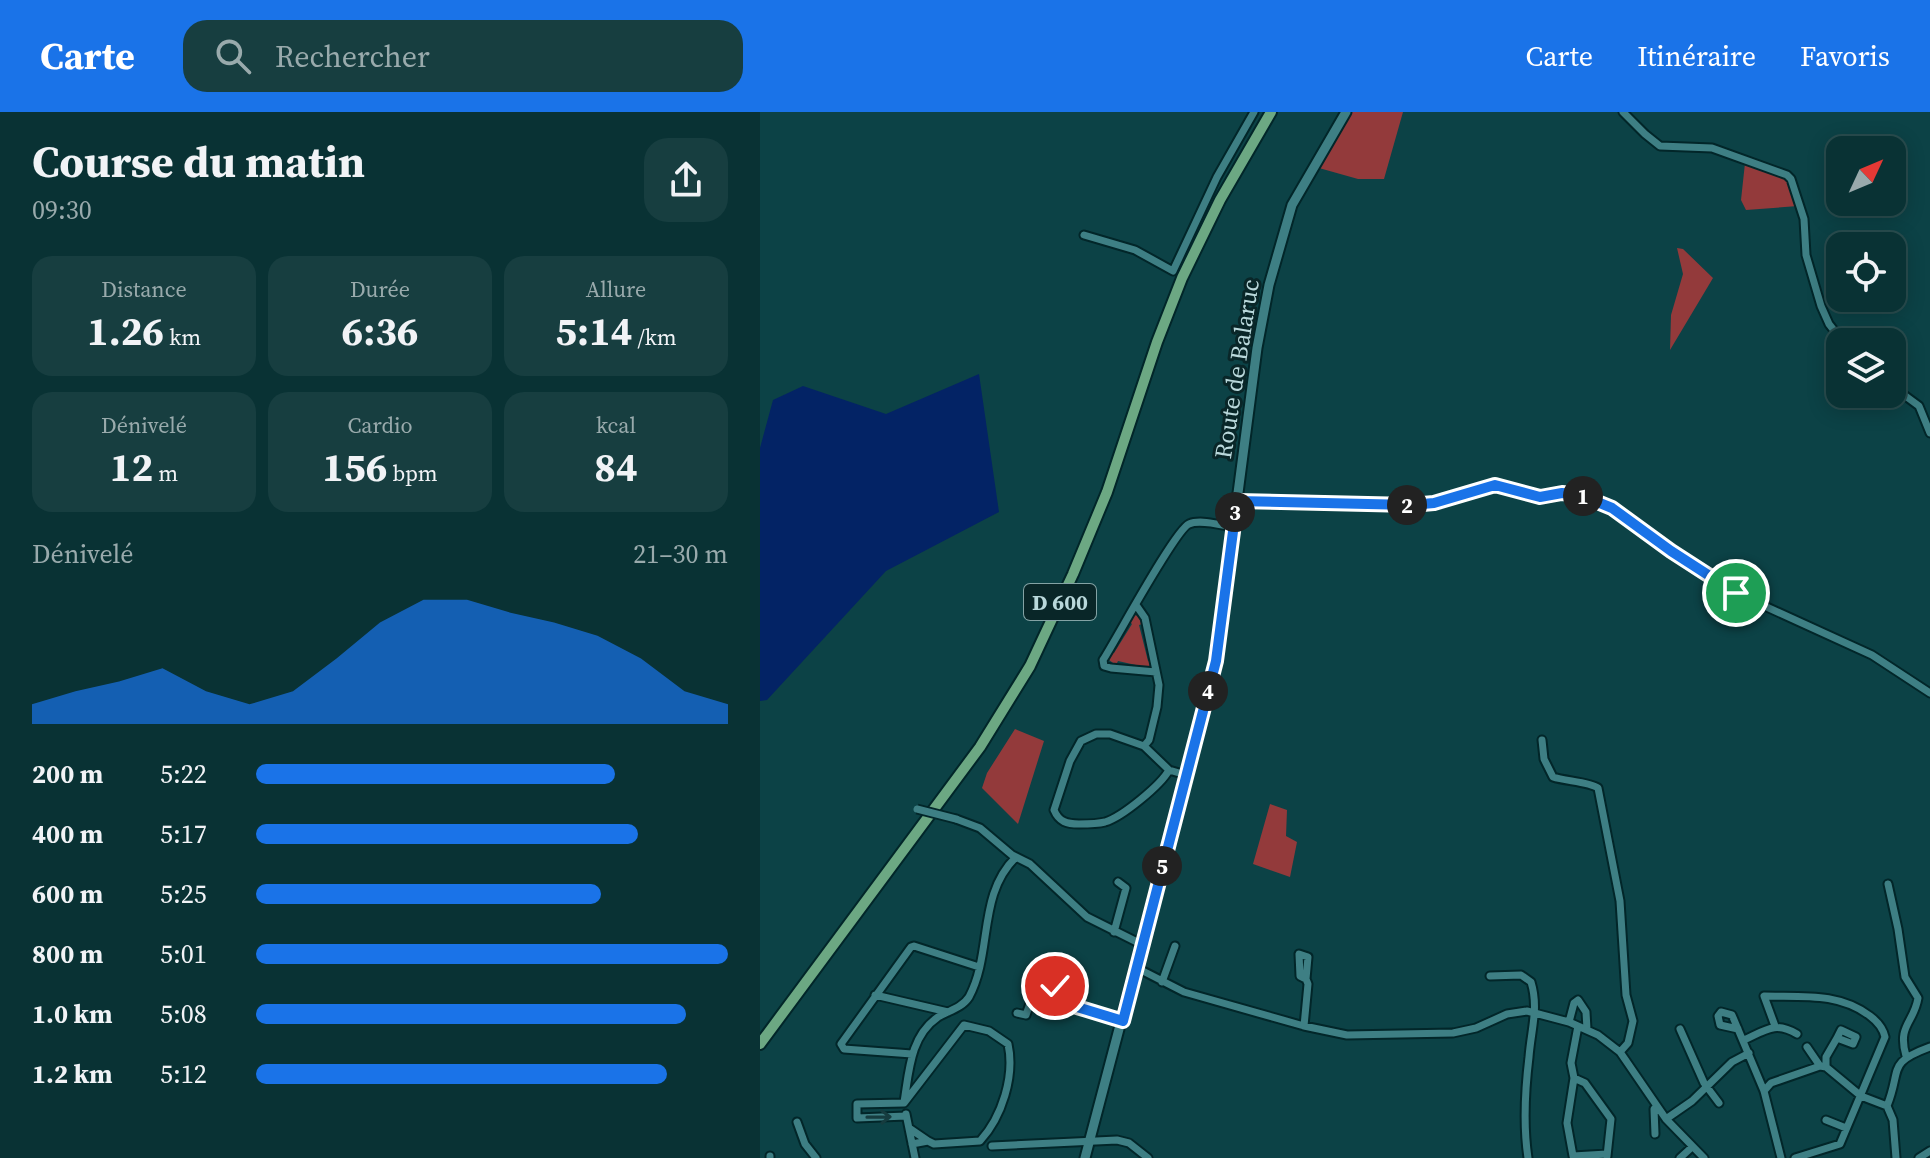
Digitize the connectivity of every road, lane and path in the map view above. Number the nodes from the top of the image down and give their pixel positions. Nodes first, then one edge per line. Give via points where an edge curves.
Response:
1 (1254, 112) edge
2 (1271, 112) edge
3 (1346, 112) edge
4 (1623, 112) edge
5 (1084, 235) dead end
6 (1832, 328) edge
7 (1906, 396) edge
8 (1930, 433) edge
9 (1237, 501) junction
10 (1232, 527) junction
11 (1136, 605) junction
12 (1156, 672) junction
13 (1930, 693) edge
14 (1542, 740) dead end
15 (1144, 746) junction
16 (1169, 770) junction
17 (1186, 775) junction
18 (917, 809) dead end
19 (1016, 857) junction
20 (1118, 882) dead end
21 (1888, 884) dead end
22 (1114, 932) junction
23 (1141, 944) junction
24 (1175, 946) dead end
25 (979, 967) junction
26 (1137, 968) junction
27 (1490, 976) dead end
28 (1306, 979) dead end
29 (1162, 982) junction
30 (875, 995) junction
31 (948, 1012) junction
32 (1536, 1012) junction
33 (1017, 1013) dead end
34 (1123, 1021) junction
35 (1569, 1022) junction
36 (1304, 1026) junction
37 (1775, 1026) junction
38 (1582, 1027) junction
39 (1680, 1029) dead end
40 (1738, 1029) dead end
41 (1797, 1034) dead end
42 (1837, 1038) dead end
43 (1744, 1040) junction
44 (760, 1044) edge
45 (1807, 1047) dead end
46 (1930, 1047) edge
47 (1620, 1052) junction
48 (1749, 1053) junction
49 (912, 1054) junction
50 (1906, 1056) junction
51 (1823, 1066) junction
52 (908, 1076) junction
53 (1574, 1078) junction
54 (922, 1080) junction
55 (1706, 1088) junction
56 (1764, 1091) junction
57 (1861, 1096) junction
58 (904, 1103) junction
59 (1719, 1103) dead end
60 (1657, 1106) junction
61 (1887, 1106) junction
62 (906, 1116) junction
63 (1666, 1119) junction
64 (1826, 1120) dead end
65 (797, 1122) dead end
66 (909, 1128) junction
67 (1846, 1128) junction
68 (1655, 1134) dead end
69 (1091, 1139) junction
70 (928, 1141) junction
71 (912, 1144) junction
72 (992, 1146) dead end
73 (1692, 1147) junction
74 (1930, 1151) edge
75 (1607, 1156) edge
76 (816, 1158) edge
77 (915, 1158) edge
78 (1085, 1158) edge
79 (1148, 1158) edge
80 (1528, 1158) edge
81 (1680, 1158) edge
82 (1704, 1158) edge
83 (1781, 1158) edge
84 (1795, 1158) edge
85 (1896, 1158) edge
86 (1919, 1158) edge

1 - 5 street via 1173,271 1135,250
2 - 44 main road, D 600 via 1182,278 1102,505 1030,666 980,747
3 - 9 street, Route de Balaruc via 1292,205 1283,231 1262,316
4 - 6 street via 1660,146 1712,148 1791,179 1804,219 1806,255
7 - 8 street via 1919,406
9 - 10 street, Route de Balaruc
9 - 13 street via 1411,505 1495,485 1540,497 1580,495 1612,508 1736,593 1872,655
10 - 11 street via 1186,526
10 - 17 street, Route de Balaruc via 1216,661
11 - 12 street via 1145,618
11 - 12 street via 1104,666
12 - 15 street via 1157,707
14 - 47 street via 1553,777 1598,788 1620,901 1626,995 1633,1021
15 - 16 street
15 - 16 street via 1110,734 1081,741 1061,787 1057,817 1074,824 1106,822
16 - 17 street
17 - 23 street, Route de Balaruc
18 - 19 street, bridge via 980,828
19 - 22 street via 1087,917
19 - 25 street via 992,894
20 - 22 street via 1126,888
21 - 50 street via 1905,977 1918,998 1902,1037
22 - 23 street
23 - 26 street, Route de Balaruc
24 - 29 street
25 - 30 street via 914,946
25 - 31 street via 968,998
26 - 29 street
26 - 34 street, Route de Balaruc
27 - 32 street via 1521,975 1531,982
28 - 36 street
29 - 36 street
30 - 31 street
30 - 49 street via 841,1044 844,1049
31 - 49 street via 931,1023
32 - 35 street
32 - 36 street via 1507,1014 1453,1033 1347,1035
32 - 80 street via 1524,1125
33 - 34 street via 1026,1015 1035,989 1043,983 1063,989 1077,1007
34 - 69 street, Route de Balaruc
35 - 38 street
35 - 38 street via 1578,1000 1586,1012
37 - 41 street
37 - 43 street
37 - 57 street via 1764,996 1837,999 1863,1010 1884,1030 1884,1044
38 - 47 street
38 - 53 street via 1571,1063
39 - 55 street
40 - 43 street
42 - 51 street
43 - 48 street
45 - 51 street
46 - 50 street
47 - 60 street
48 - 55 street
48 - 56 street
49 - 52 street
50 - 61 street
51 - 56 street via 1771,1083
51 - 57 street
52 - 54 street
52 - 58 street
53 - 75 street via 1585,1083 1611,1119
53 - 75 street via 1567,1123 1573,1156
54 - 58 street
54 - 70 street via 964,1025 989,1031 1008,1044 1009,1077 992,1128 977,1142
55 - 59 street
55 - 63 street
56 - 83 street
57 - 61 street
57 - 67 street
58 - 62 street
58 -> 62 street via 857,1104 857,1118
60 - 63 street
60 - 68 street
61 - 85 street
62 - 66 street
63 - 73 street
64 - 67 street
65 - 76 street
66 - 70 street
66 - 71 street
67 - 84 street via 1840,1144
69 - 72 street
69 - 78 street, Route de Balaruc
69 - 79 street via 1129,1143
70 - 71 street
71 - 77 street
73 - 81 street
73 - 82 street
74 - 86 street

